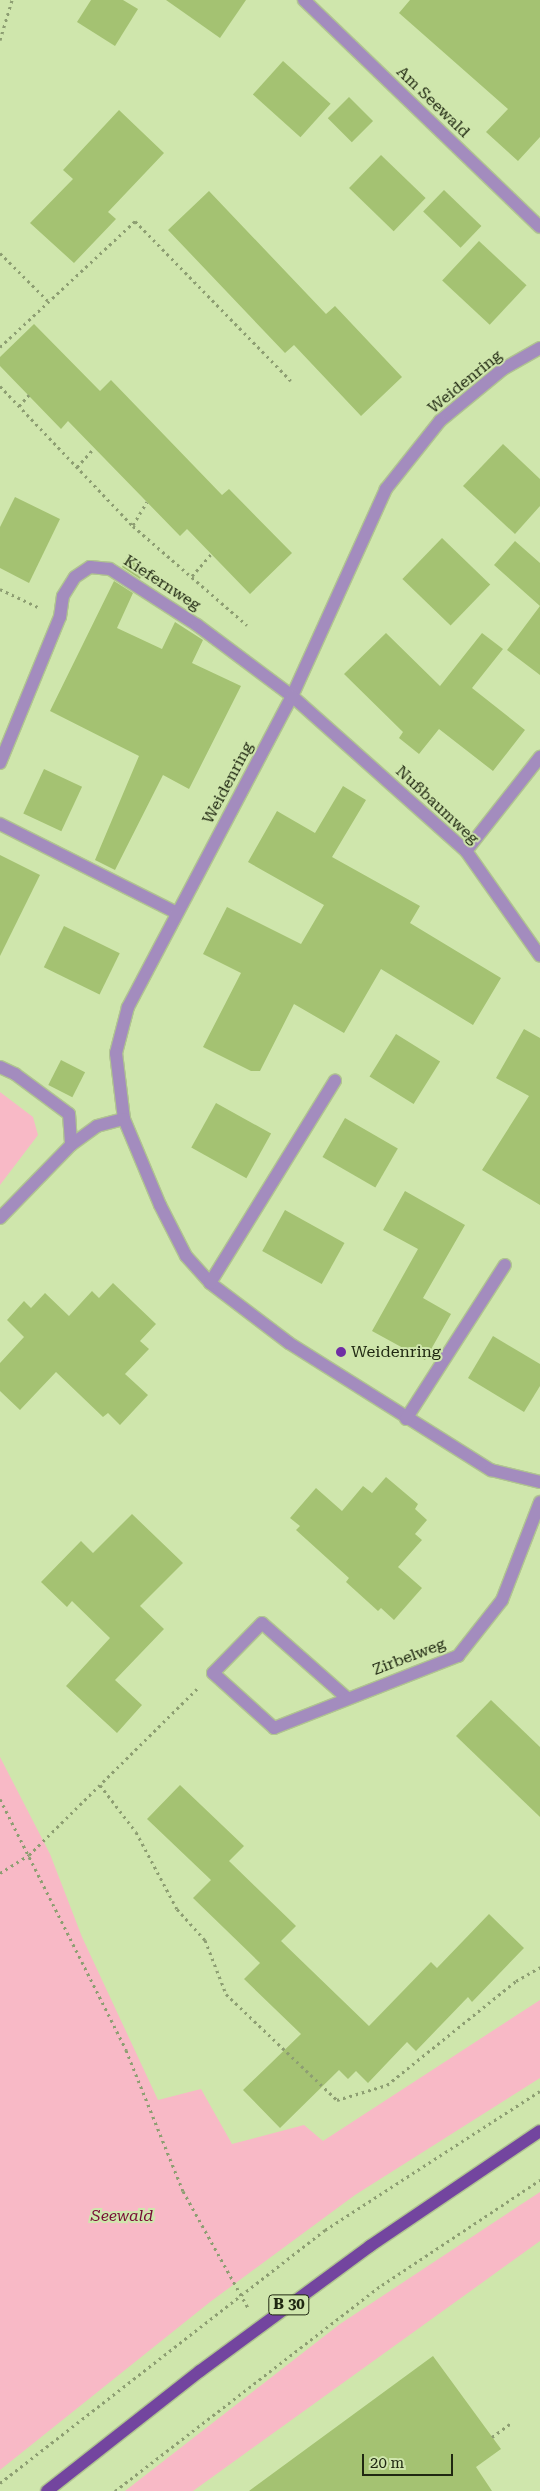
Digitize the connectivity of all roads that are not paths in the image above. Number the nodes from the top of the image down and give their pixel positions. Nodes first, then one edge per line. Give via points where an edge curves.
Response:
1 (304, 0) edge
2 (540, 228) edge
3 (540, 348) edge
4 (292, 696) junction
5 (540, 757) edge
6 (0, 763) edge
7 (0, 824) edge
8 (466, 851) junction
9 (177, 913) junction
10 (540, 956) edge
11 (0, 1067) edge
12 (336, 1081) dead end
13 (124, 1119) junction
14 (71, 1145) junction
15 (0, 1218) edge
16 (505, 1265) dead end
17 (210, 1283) junction
18 (406, 1419) junction
19 (540, 1482) edge
20 (540, 1502) edge
21 (346, 1698) junction
22 (540, 2132) edge
23 (46, 2491) edge

1 - 2 street, Am Seewald
3 - 4 street, Weidenring via 503,369 440,421 386,489
4 - 6 street, Kiefernweg via 197,625 110,569 90,567 75,577 63,596 60,616
4 - 8 street, Nußbaumweg
4 - 9 street, Weidenring
5 - 8 street
7 - 9 street
8 - 10 street, Nußbaumweg
9 - 13 street, Weidenring via 128,1007 116,1053
11 - 14 street via 15,1074 68,1114
12 - 17 street
13 - 14 street via 97,1126
13 - 17 street, Weidenring via 160,1205 186,1256
14 - 15 street
16 - 18 street
17 - 18 street, Weidenring via 289,1343
18 - 19 street, Weidenring via 491,1470
20 - 21 street, Zirbelweg via 502,1600 458,1656
21 - 21 street, Zirbelweg via 262,1623 213,1673 274,1728
22 - 23 main road, B 30 via 370,2246 200,2371

